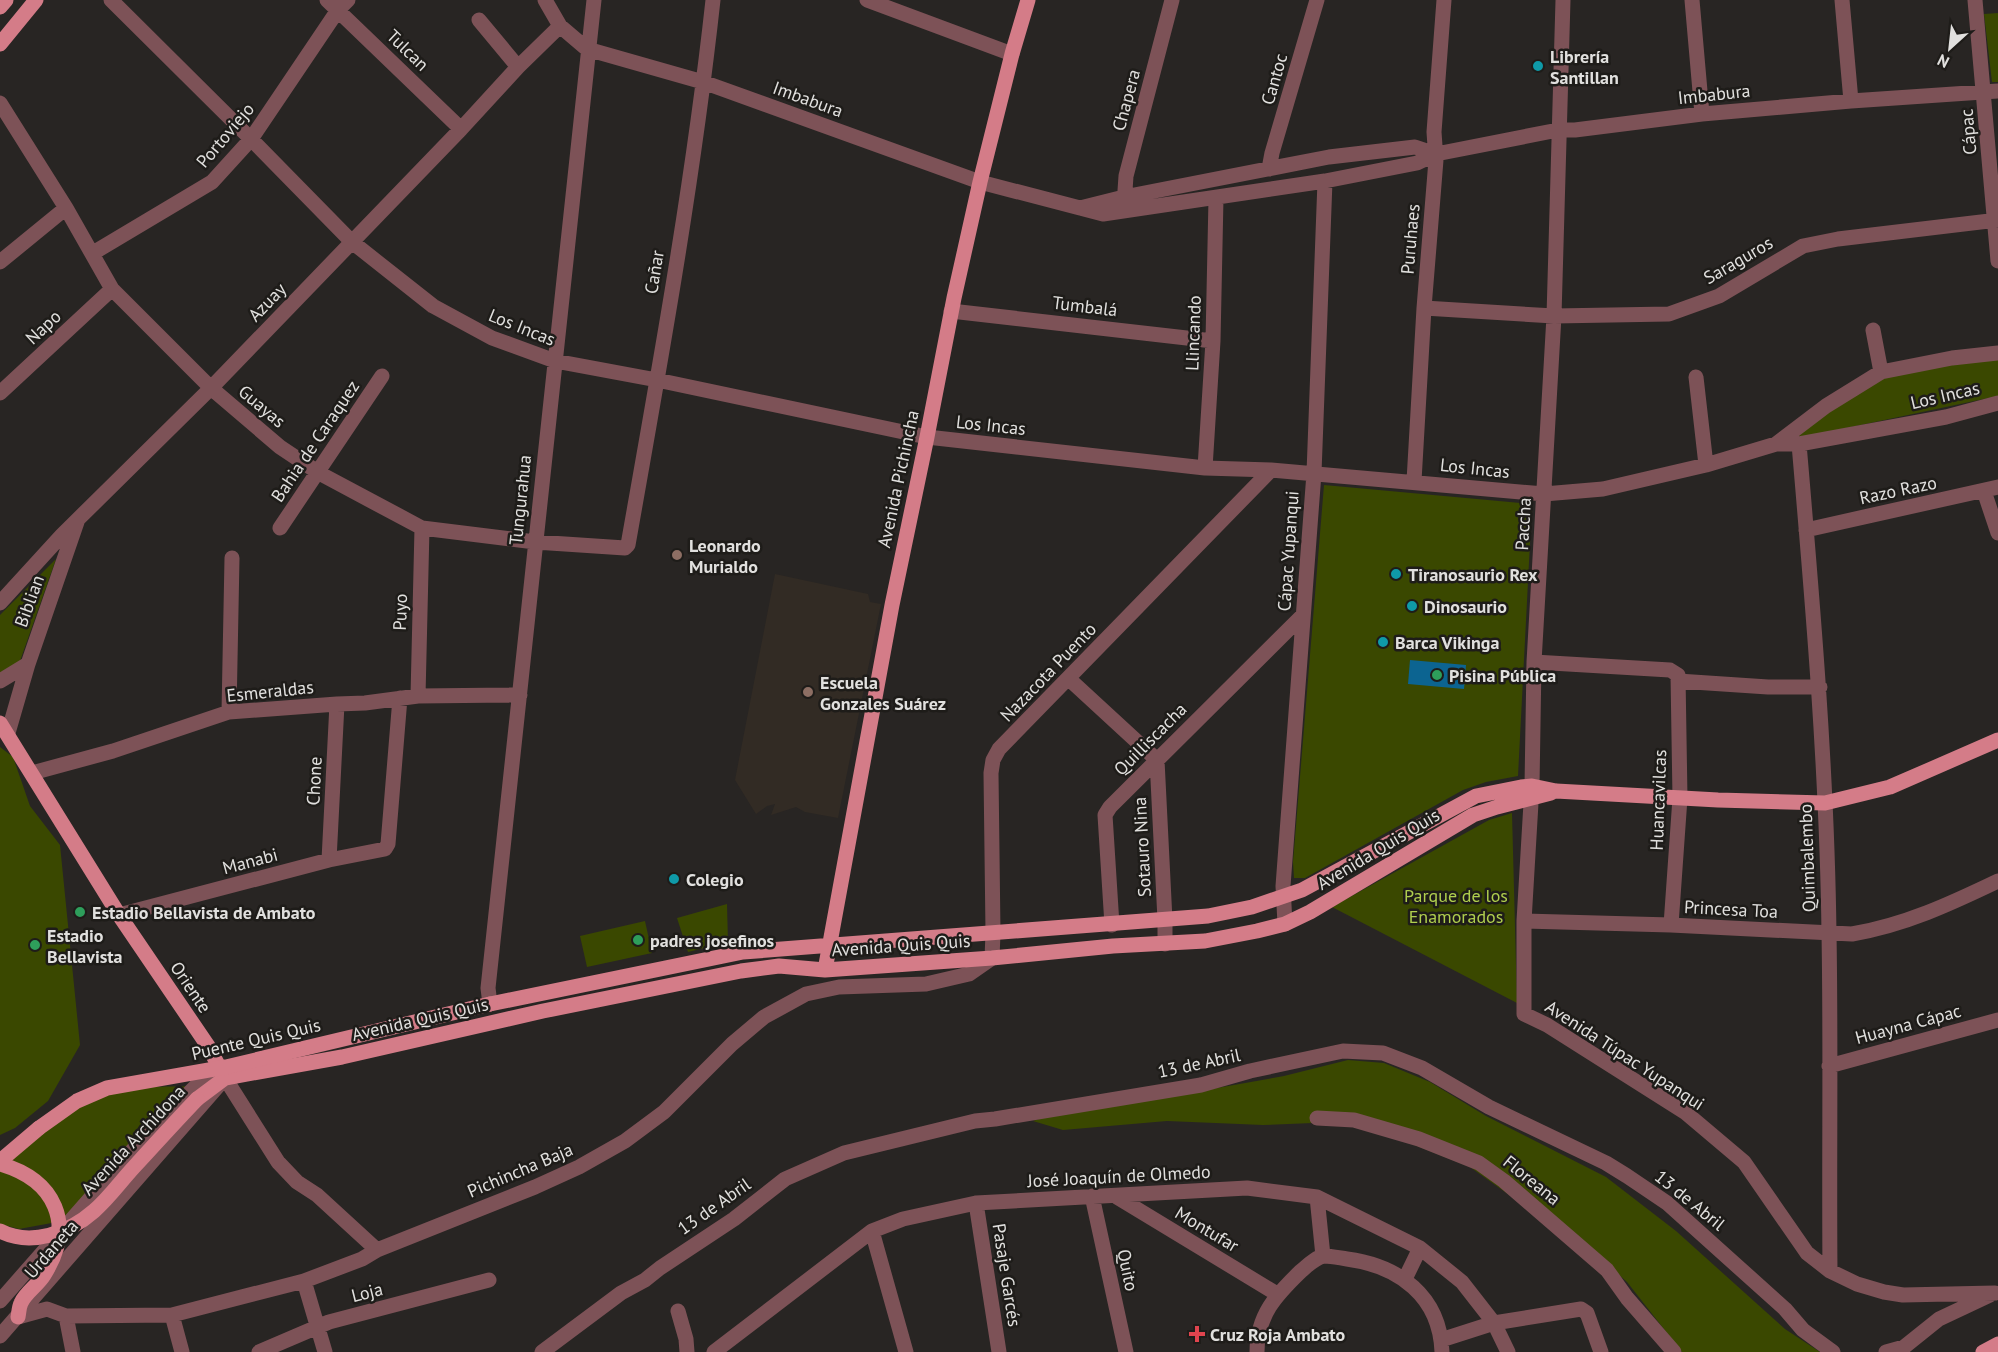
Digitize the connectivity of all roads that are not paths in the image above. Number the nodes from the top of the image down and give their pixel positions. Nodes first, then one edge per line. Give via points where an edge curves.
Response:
1 (6, 0) edge
2 (36, 0) edge
3 (111, 0) edge
4 (545, 0) edge
5 (594, 0) edge
6 (713, 0) edge
7 (867, 0) edge
8 (1028, 0) edge
9 (1172, 0) edge
10 (1317, 0) edge
11 (1444, 0) edge
12 (1563, 0) edge
13 (1692, 0) edge
14 (1842, 0) edge
15 (1975, 0) edge
16 (338, 3) edge
17 (0, 7) edge
18 (479, 20) dead end
19 (560, 26) junction
20 (0, 44) edge
21 (587, 49) junction
22 (1012, 54) junction
23 (518, 66) junction
24 (704, 82) junction
25 (1991, 92) edge
26 (1851, 100) junction
27 (0, 103) edge
28 (1702, 114) junction
29 (461, 129) junction
30 (1558, 130) junction
31 (251, 139) junction
32 (1436, 154) junction
33 (1269, 169) junction
34 (1325, 181) junction
35 (980, 182) junction
36 (1216, 198) junction
37 (1124, 204) junction
38 (66, 208) junction
39 (1997, 220) edge
40 (352, 242) junction
41 (93, 253) junction
42 (1998, 261) edge
43 (0, 262) edge
44 (112, 289) junction
45 (1424, 308) junction
46 (951, 311) junction
47 (1554, 316) junction
48 (1873, 330) dead end
49 (1213, 341) junction
50 (1998, 353) edge
51 (555, 361) junction
52 (1881, 372) junction
53 (382, 376) dead end
54 (1696, 377) dead end
55 (657, 380) junction
56 (211, 388) junction
57 (0, 393) edge
58 (1998, 403) edge
59 (927, 437) junction
60 (1776, 444) junction
61 (1799, 444) junction
62 (1706, 465) junction
63 (1205, 468) junction
64 (1271, 470) junction
65 (1314, 473) junction
66 (319, 474) junction
67 (1414, 481) junction
68 (1991, 489) edge
69 (1544, 494) junction
70 (79, 518) junction
71 (280, 528) dead end
72 (422, 528) junction
73 (1806, 530) junction
74 (1998, 533) edge
75 (535, 542) junction
76 (625, 548) joint
77 (232, 558) dead end
78 (0, 603) edge
79 (1303, 615) junction
80 (1534, 662) junction
81 (28, 664) junction
82 (1678, 678) junction
83 (1069, 679) junction
84 (0, 681) edge
85 (1820, 687) junction
86 (520, 695) junction
87 (417, 696) junction
88 (400, 698) junction
89 (337, 704) junction
90 (229, 712) junction
91 (4, 728) edge
92 (1998, 740) edge
93 (1157, 760) junction
94 (32, 773) junction
95 (1531, 792) junction
96 (1680, 798) junction
97 (1825, 803) junction
98 (329, 860) junction
99 (1998, 881) edge
100 (1284, 898) junction
101 (119, 915) junction
102 (1165, 920) junction
103 (1524, 921) junction
104 (1286, 924) junction
105 (1112, 925) junction
106 (1671, 925) junction
107 (993, 933) junction
108 (1829, 934) junction
109 (829, 944) junction
110 (1165, 944) junction
111 (992, 958) junction
112 (825, 970) junction
113 (490, 1004) junction
114 (1524, 1014) joint
115 (1998, 1020) edge
116 (1829, 1065) junction
117 (221, 1071) junction
118 (1317, 1118) dead end
119 (0, 1162) edge
120 (1092, 1196) junction
121 (1117, 1197) junction
122 (1317, 1197) junction
123 (976, 1203) junction
124 (872, 1231) junction
125 (0, 1232) edge
126 (60, 1234) junction
127 (1419, 1248) junction
128 (377, 1251) junction
129 (1323, 1256) junction
130 (1830, 1270) junction
131 (1405, 1279) junction
132 (489, 1280) dead end
133 (304, 1281) junction
134 (1997, 1293) edge
135 (1277, 1294) junction
136 (0, 1301) edge
137 (678, 1311) dead end
138 (172, 1315) junction
139 (66, 1316) junction
140 (18, 1317) junction
141 (1494, 1323) junction
142 (318, 1326) junction
143 (0, 1336) edge
144 (1998, 1344) edge
145 (1442, 1346) edge
146 (73, 1352) edge
147 (182, 1352) edge
148 (259, 1352) edge
149 (325, 1352) edge
150 (543, 1352) edge
151 (687, 1352) edge
152 (714, 1352) edge
153 (906, 1352) edge
154 (999, 1352) edge
155 (1126, 1352) edge
156 (1257, 1352) edge
157 (1508, 1352) edge
158 (1601, 1352) edge
159 (1674, 1352) edge
160 (1833, 1352) edge
161 (1886, 1352) edge
162 (1983, 1352) edge

1 - 17 main road
2 - 20 main road
3 - 31 street, Los Incas
4 - 19 street, Imbabura
5 - 21 street, Tungurahua
6 - 24 street, Cañar
7 - 22 street
8 - 22 main road, Avenida Pichincha
9 - 37 street, Chapera via 1126,176
10 - 33 street, Cantoc
11 - 32 street, Puruhaes via 1434,132
12 - 30 street, Paccha
13 - 28 street
14 - 26 street
15 - 25 street, Cápac
16 - 29 street, Tulcan
16 - 31 street, Portoviejo
18 - 23 street
19 - 21 street, Imbabura
19 - 23 street, Azuay
21 - 24 street, Imbabura
21 - 51 street, Tungurahua
22 - 35 main road, Avenida Pichincha
23 - 29 street, Azuay
24 - 35 street, Imbabura
24 - 55 street, Cañar
25 - 26 street, Imbabura
25 - 39 street, Cápac
26 - 28 street, Imbabura
27 - 38 street, Guayas
28 - 30 street, Imbabura
29 - 40 street, Azuay
30 - 32 street, Imbabura
30 - 47 street, Paccha
31 - 40 street, Los Incas
31 - 41 street, Portoviejo via 212,182
32 - 33 street, Imbabura via 1415,147
32 - 34 street, Imbabura via 1417,164
32 - 45 street, Puruhaes
33 - 37 street, Imbabura
34 - 36 street, Imbabura
34 - 65 street, Cápac Yupanqui
35 - 37 street, Imbabura via 1103,214
35 - 46 main road, Avenida Pichincha
36 - 37 street, Imbabura
36 - 49 street, Llincando
38 - 41 street, Guayas
38 - 43 street
39 - 42 street, Cápac
39 - 47 street, Saraguros via 1803,246 1719,296 1669,314
40 - 51 street, Los Incas via 433,306 492,338
40 - 56 street, Azuay
41 - 44 street, Guayas
44 - 56 street, Guayas
44 - 57 street, Napo
45 - 47 street, Saraguros
45 - 67 street, Puruhaes
46 - 49 street, Tumbalá
46 - 59 main road, Avenida Pichincha
47 - 69 street, Paccha
48 - 52 street
49 - 63 street, Llincando
50 - 52 street
51 - 55 street, Los Incas
51 - 75 street, Tungurahua
52 - 60 street via 1826,406
53 - 66 street, Bahia de Caraquez
54 - 62 street
55 - 59 street, Los Incas
55 - 76 street, Cañar
56 - 66 street, Guayas via 280,447
56 - 70 street, Azuay
58 - 61 street, Los Incas via 1946,417
59 - 63 street, Los Incas
59 - 109 main road, Avenida Pichincha
60 - 61 street, Los Incas
60 - 62 street, Los Incas
61 - 73 street, Quimbalembo
62 - 69 street, Los Incas via 1603,489
63 - 64 street, Los Incas
64 - 65 street, Los Incas
64 - 83 street, Nazacota Puento
65 - 67 street, Los Incas
65 - 79 street, Cápac Yupanqui
66 - 71 street, Bahia de Caraquez
66 - 72 street, Guayas
67 - 69 street, Los Incas
68 - 73 street, Razo Razo
68 - 74 street
69 - 80 street, Paccha
70 - 78 street, Azuay
70 - 81 street, Biblian
72 - 75 street, Guayas
72 - 87 street, Puyo
73 - 85 street, Quimbalembo
75 - 76 street, Guayas
75 - 86 street, Tungurahua
77 - 90 street
79 - 93 street, Quilliscacha
79 - 100 street, Cápac Yupanqui
80 - 82 street via 1670,670
80 - 95 street, Paccha
81 - 84 street
81 - 91 street, Biblian
82 - 85 street via 1768,687
82 - 96 street, Huancavilcas
83 - 93 street
83 - 107 street, Nazacota Puento via 999,749 993,760
85 - 97 street, Quimbalembo
86 - 87 street, Esmeraldas
86 - 113 street, Tungurahua via 488,988
87 - 88 street, Esmeraldas
88 - 89 street, Esmeraldas
88 - 98 street, Manabi via 388,844 385,849
89 - 90 street, Esmeraldas
89 - 98 street, Chone
90 - 94 street, Esmeraldas
91 - 94 main road, Oriente
92 - 97 main road, Avenida Quis Quis via 1890,787
93 - 102 street, Sotauro Nina
93 - 105 street, Quilliscacha via 1105,815
94 - 101 main road, Oriente
95 - 96 main road, Avenida Quis Quis
95 - 100 main road, Avenida Quis Quis via 1476,796
95 - 103 street, Paccha
95 - 104 main road, Avenida Quis Quis via 1473,815
96 - 97 main road, Avenida Quis Quis
96 - 106 street, Huancavilcas
97 - 108 street, Quimbalembo
98 - 101 street, Manabi
99 - 108 street, Princesa Toa via 1900,924 1852,934
100 - 102 main road, Avenida Quis Quis via 1219,914
100 - 104 street, Cápac Yupanqui
101 - 117 main road, Oriente
102 - 105 main road, Avenida Quis Quis
102 - 110 street, Sotauro Nina
103 - 106 street, Princesa Toa
103 - 114 street, Paccha
104 - 110 main road, Avenida Quis Quis via 1205,941
105 - 107 main road, Avenida Quis Quis
106 - 108 street, Princesa Toa
107 - 109 main road, Avenida Quis Quis
107 - 111 street, Nazacota Puento
108 - 116 street, Quimbalembo
109 - 112 main road, Avenida Pichincha
109 - 113 main road, Avenida Quis Quis via 743,952
110 - 111 main road, Avenida Quis Quis
111 - 112 main road, Avenida Quis Quis
111 - 128 street, Pichincha Baja via 969,974 926,984 839,987 806,994 764,1017 664,1112 625,1141 544,1183
112 - 117 main road, Avenida Quis Quis via 779,966 741,971 342,1057
113 - 119 main road, Puente Quis Quis, bridge via 226,1067 107,1088 77,1101
114 - 130 street, Avenida Túpac Yupanqui via 1686,1113 1744,1162 1807,1253
115 - 116 street, Huayna Cápac
116 - 130 street, Quimbalembo
117 - 125 main road, Avenida Archidona, bridge via 94,1211 54,1234 35,1238
117 - 126 street via 140,1143
117 - 128 street, Oriente via 278,1162
117 - 140 street, Urdaneta
118 - 159 street, Floreana via 1354,1120 1419,1139 1479,1163 1607,1269
119 - 126 main road via 29,1176 49,1194 56,1206
120 - 121 street, José Joaquín de Olmedo
120 - 123 street, José Joaquín de Olmedo
120 - 155 street, Quito
121 - 122 street, José Joaquín de Olmedo via 1247,1188
121 - 135 street, Montufar
122 - 127 street, José Joaquín de Olmedo
122 - 129 street
123 - 124 street, José Joaquín de Olmedo via 903,1219
123 - 154 street, Pasaje Garcés
124 - 152 street, José Joaquín de Olmedo
124 - 153 street
126 - 136 street
126 - 140 main road via 44,1276 21,1302
127 - 131 street
127 - 141 street, José Joaquín de Olmedo via 1462,1282
128 - 133 street, Pichincha Baja
129 - 131 street via 1383,1267
129 - 135 street
130 - 134 street, Avenida Túpac Yupanqui via 1884,1292
131 - 145 street via 1435,1317
132 - 142 street, Loja
133 - 138 street, Pichincha Baja
133 - 142 street
134 - 161 street via 1939,1319 1904,1347
135 - 156 street via 1264,1315
137 - 151 street
138 - 139 street, Pichincha Baja
138 - 147 street
139 - 140 street, Pichincha Baja via 47,1309
139 - 146 street
140 - 143 street, Urdaneta
141 - 145 street
141 - 157 street, José Joaquín de Olmedo
141 - 158 street via 1581,1309 1587,1313
142 - 148 street, Loja
142 - 149 street
144 - 162 main road
150 - 160 street, 13 de Abril via 785,1179 844,1153 975,1121 1201,1085 1343,1051 1383,1053 1422,1068 1490,1107 1606,1163 1674,1210 1785,1309 1803,1330

